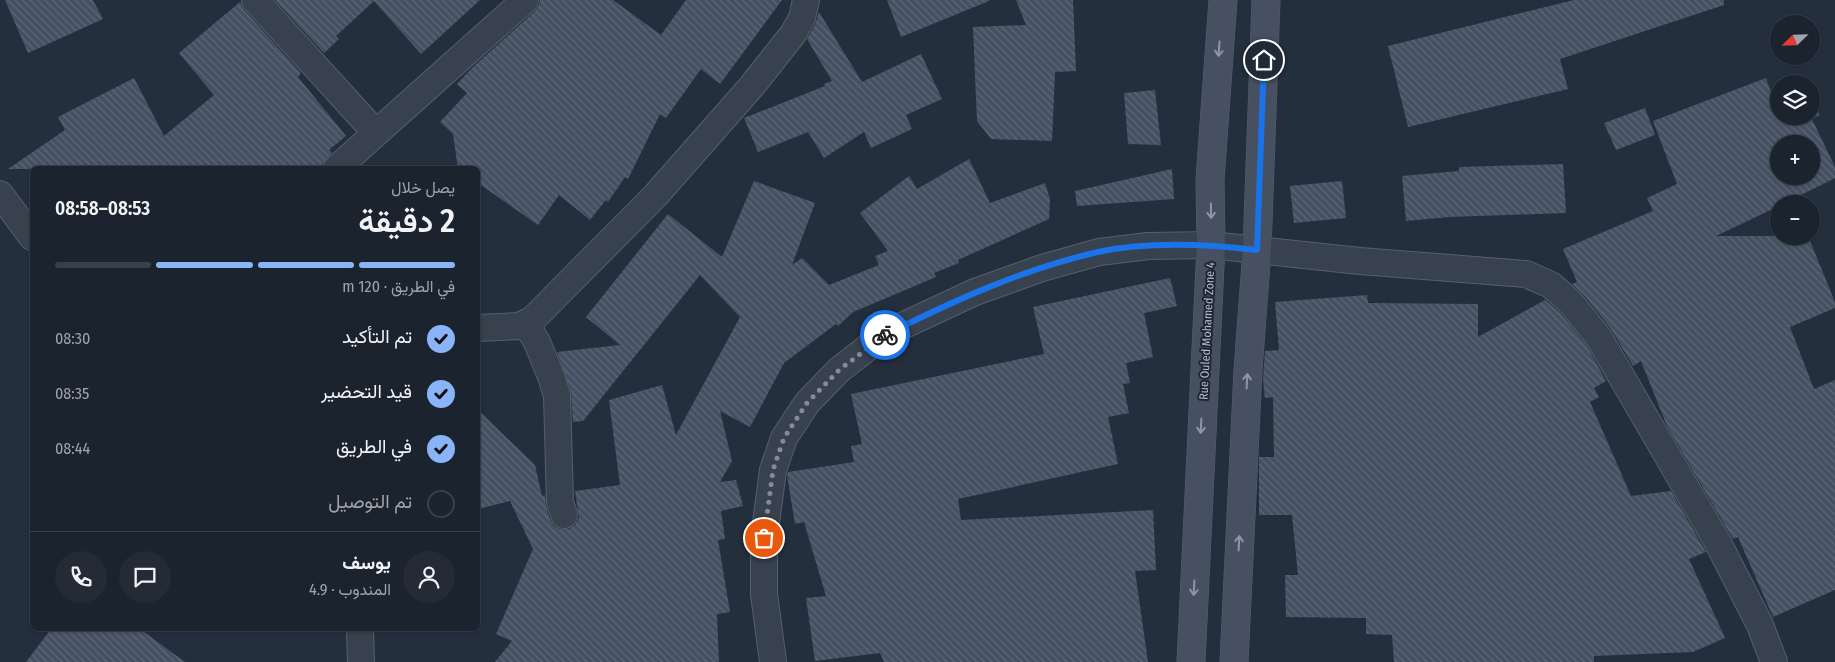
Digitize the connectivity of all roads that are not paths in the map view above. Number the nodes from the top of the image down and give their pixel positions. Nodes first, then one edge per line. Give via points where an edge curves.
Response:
1 (255, 0) edge
2 (525, 0) edge
3 (806, 0) edge
4 (1223, 0) edge
5 (1266, 0) edge
6 (376, 133) junction
7 (339, 166) edge
8 (0, 194) edge
9 (30, 234) edge
10 (1211, 245) junction
11 (1257, 250) junction
12 (526, 324) junction
13 (480, 328) edge
14 (564, 516) dead end
15 (360, 631) edge
16 (361, 662) edge
17 (773, 662) edge
18 (1191, 662) edge
19 (1234, 662) edge
20 (1774, 662) edge

1 - 6 street
2 - 6 street
3 - 12 street via 802,18 793,34 751,87 654,196
4 -> 10 street, Rue Ouled Mohamed Zone 4 via 1210,180
5 - 11 street
6 - 7 street
8 - 9 street
10 - 11 street
10 - 17 street via 1148,246 1107,251 1042,268 975,292 885,334 839,370 807,403 784,438 773,470 764,538 764,594
10 -> 18 street, Rue Ouled Mohamed Zone 4
19 -> 11 street
11 - 20 street via 1526,274 1551,286 1572,304 1599,338 1717,541 1760,626
12 - 13 street
12 - 14 street via 537,342 557,396 560,502
15 - 16 street

